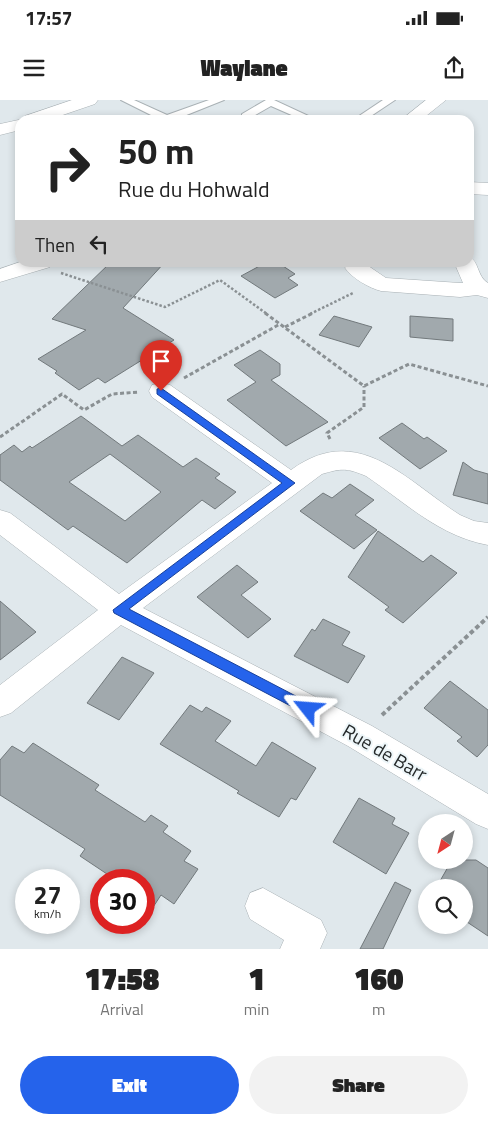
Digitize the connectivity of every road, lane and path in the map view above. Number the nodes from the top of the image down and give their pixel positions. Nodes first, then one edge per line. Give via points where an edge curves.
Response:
1 (89, 100) edge
2 (126, 100) edge
3 (219, 100) edge
4 (390, 100) edge
5 (437, 100) edge
6 (48, 115) edge
7 (158, 115) edge
8 (178, 115) edge
9 (248, 115) edge
10 (300, 115) edge
11 (366, 115) edge
12 (417, 115) edge
13 (15, 126) edge
14 (0, 130) edge
15 (474, 188) edge
16 (488, 189) edge
17 (47, 267) edge
18 (466, 267) edge
19 (356, 268) dead end
20 (0, 276) edge
21 (381, 284) junction
22 (483, 290) edge
23 (280, 324) junction
24 (285, 328) junction
25 (364, 386) junction
26 (488, 386) edge
27 (161, 391) junction
28 (0, 437) edge
29 (341, 460) junction
30 (290, 483) junction
31 (0, 520) edge
32 (488, 534) edge
33 (119, 610) junction
34 (488, 617) edge
35 (0, 703) edge
36 (360, 736) junction
37 (488, 813) edge
38 (263, 906) dead end
39 (300, 949) edge

1 - 6 street
2 - 7 lane
3 - 8 lane
4 - 11 lane
5 - 12 street
9 - 10 lane via 270,102
13 - 14 street
15 - 16 street
17 - 20 street
17 - 23 path via 165,307 220,280
18 - 22 street via 467,277
19 - 21 street
21 - 22 street
21 - 24 path via 360,288
23 - 24 path
23 - 27 path
24 - 25 path
25 - 26 path via 409,364
25 - 29 path via 364,407 327,433
27 - 28 path via 112,394 84,410 62,394
27 - 30 street
29 - 30 street via 313,467
29 - 32 street via 364,463 459,528
30 - 33 street
31 - 33 street, Rue de Barr
33 - 35 street
33 - 36 street, Rue de Barr
34 - 36 path
36 - 37 street, Rue de Barr
38 - 39 street via 308,933

